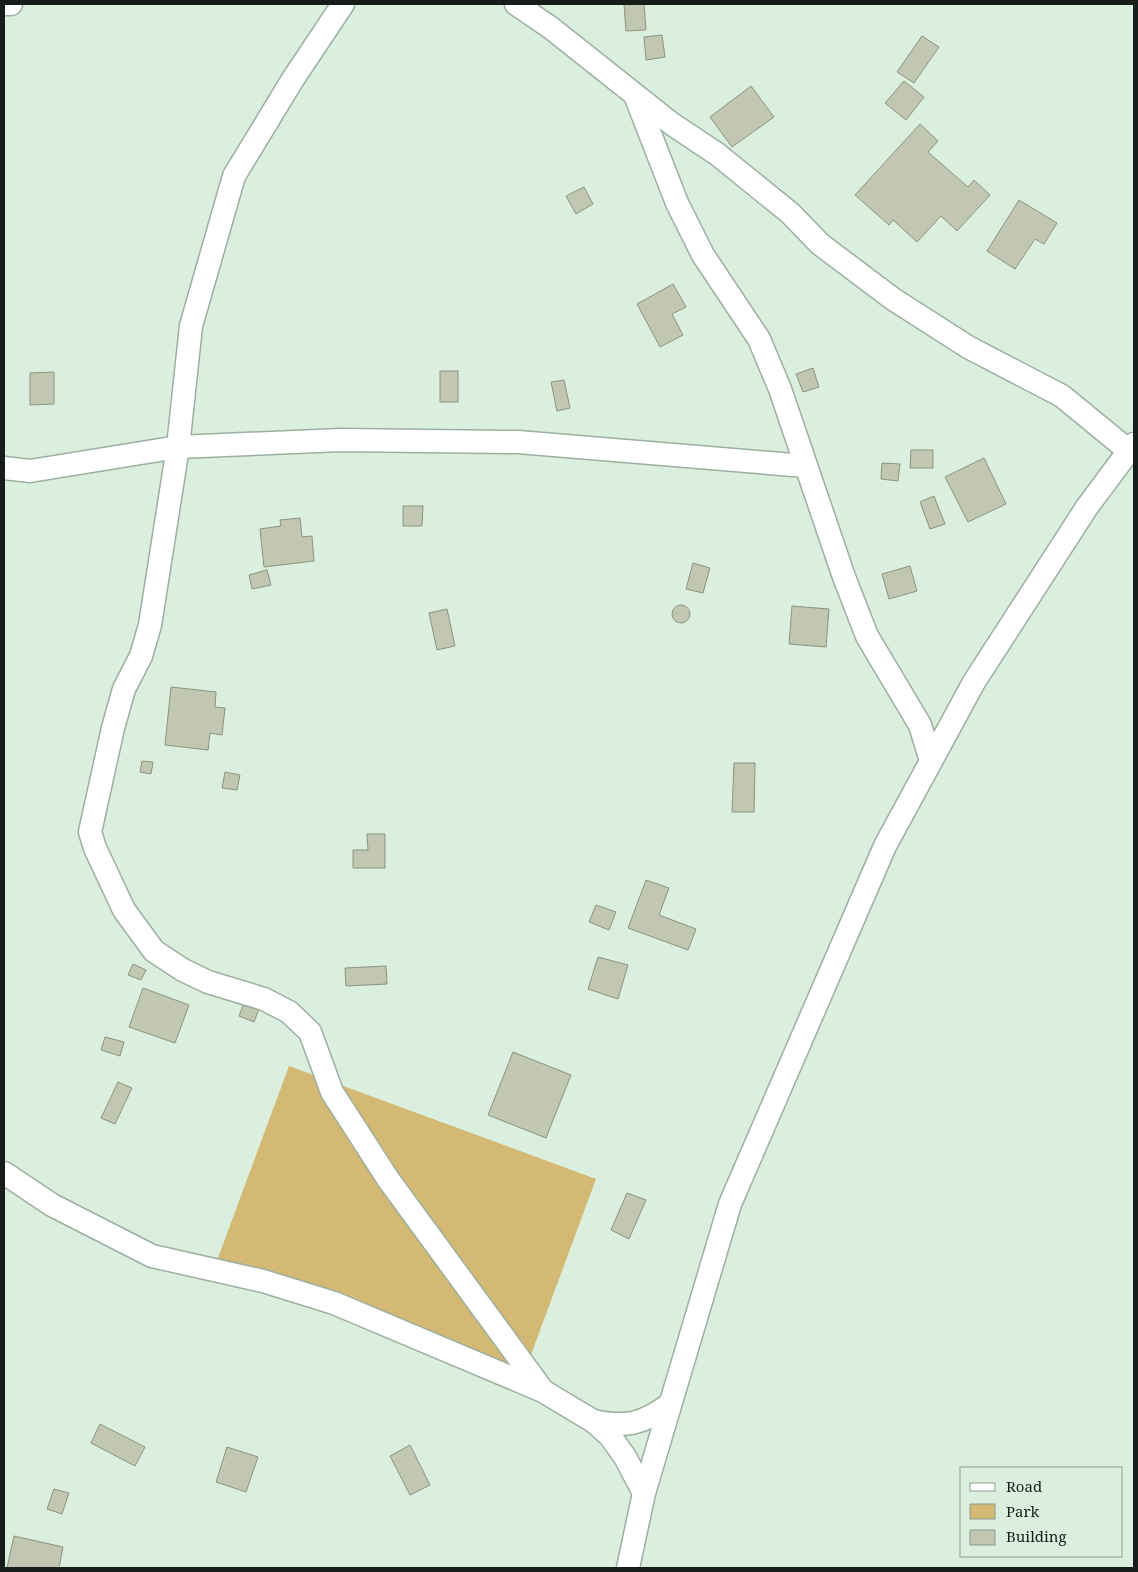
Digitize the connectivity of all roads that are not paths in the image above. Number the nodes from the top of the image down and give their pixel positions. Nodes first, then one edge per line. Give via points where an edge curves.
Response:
1 (4, 4) edge
2 (11, 4) edge
3 (343, 4) edge
4 (516, 4) edge
5 (635, 94) junction
6 (178, 447) junction
7 (1132, 448) edge
8 (805, 466) junction
9 (4, 468) edge
10 (931, 761) junction
11 (4, 1173) edge
12 (543, 1391) junction
13 (670, 1404) junction
14 (593, 1421) junction
15 (644, 1493) junction
16 (628, 1568) edge

1 - 2 street
3 - 6 street via 234,176 191,326
4 - 5 street
5 - 7 street via 717,154 790,213 820,244 892,299 968,347 1062,396
5 - 8 street via 677,203 703,255 759,340 780,389
6 - 8 street via 340,440 518,442
6 - 9 street via 30,470
6 - 12 street via 150,625 141,656 124,689 113,728 90,832 95,848 124,910 154,951 208,982 264,1000 289,1012 310,1032 332,1092 388,1179
7 - 10 street via 1087,507 974,682
8 - 10 street via 867,636 920,725
10 - 13 street via 885,846 730,1204
11 - 12 street via 52,1205 152,1256 263,1281 334,1303
12 - 14 street
13 - 14 street via 654,1416 636,1423 611,1425
13 - 15 street
14 - 15 street via 610,1436 625,1457
15 - 16 street

